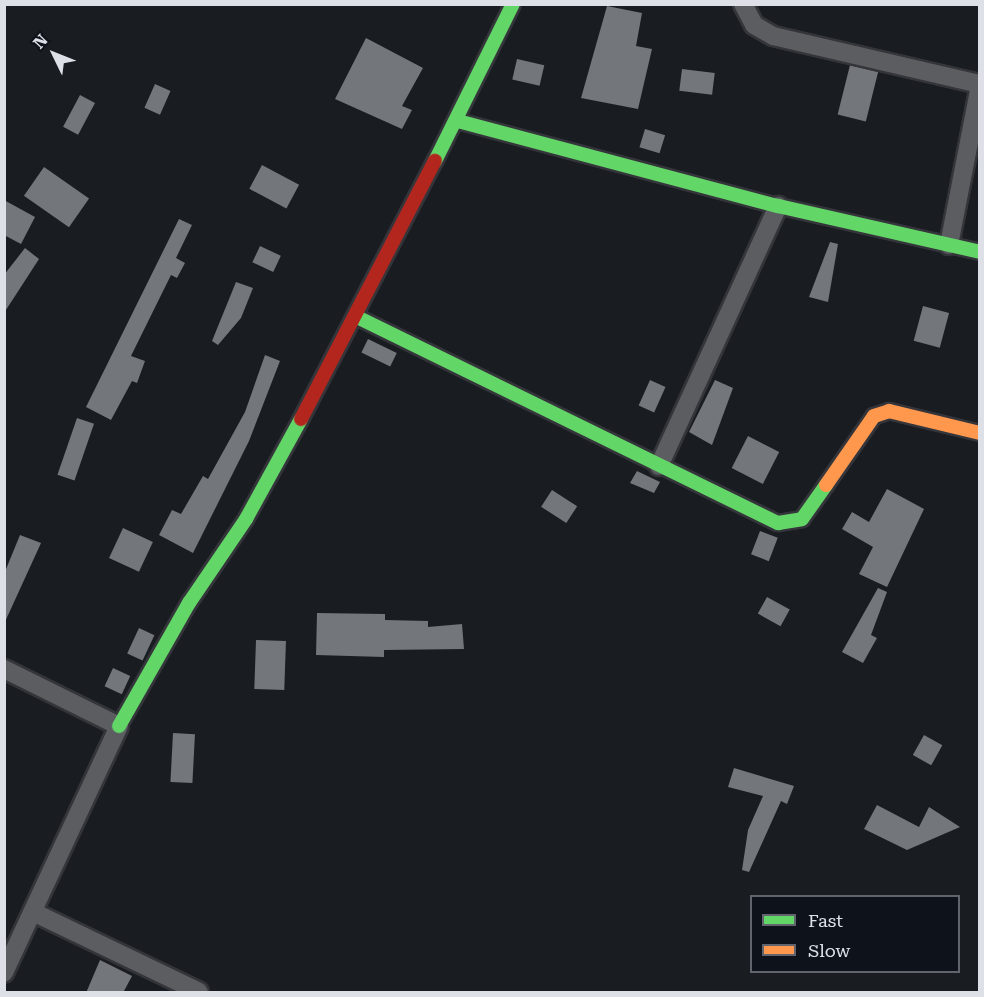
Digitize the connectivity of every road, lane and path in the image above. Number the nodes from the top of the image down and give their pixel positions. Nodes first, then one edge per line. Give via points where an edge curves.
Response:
1 (513, 4) edge
2 (743, 4) edge
3 (980, 85) edge
4 (458, 121) junction
5 (778, 206) junction
6 (948, 245) junction
7 (980, 252) edge
8 (357, 318) junction
9 (980, 433) edge
10 (658, 466) junction
11 (4, 669) edge
12 (119, 726) junction
13 (33, 912) junction
14 (4, 973) edge
15 (199, 993) edge

1 - 4 street
2 - 3 street via 754,25 772,36
3 - 6 street
4 - 5 street
4 - 8 street
5 - 6 street
5 - 10 street
6 - 7 street
8 - 10 street
8 - 12 street via 246,519 189,603
9 - 10 street via 889,411 874,416 802,519 791,525 778,523
11 - 12 street
12 - 13 street
13 - 14 street
13 - 15 street

